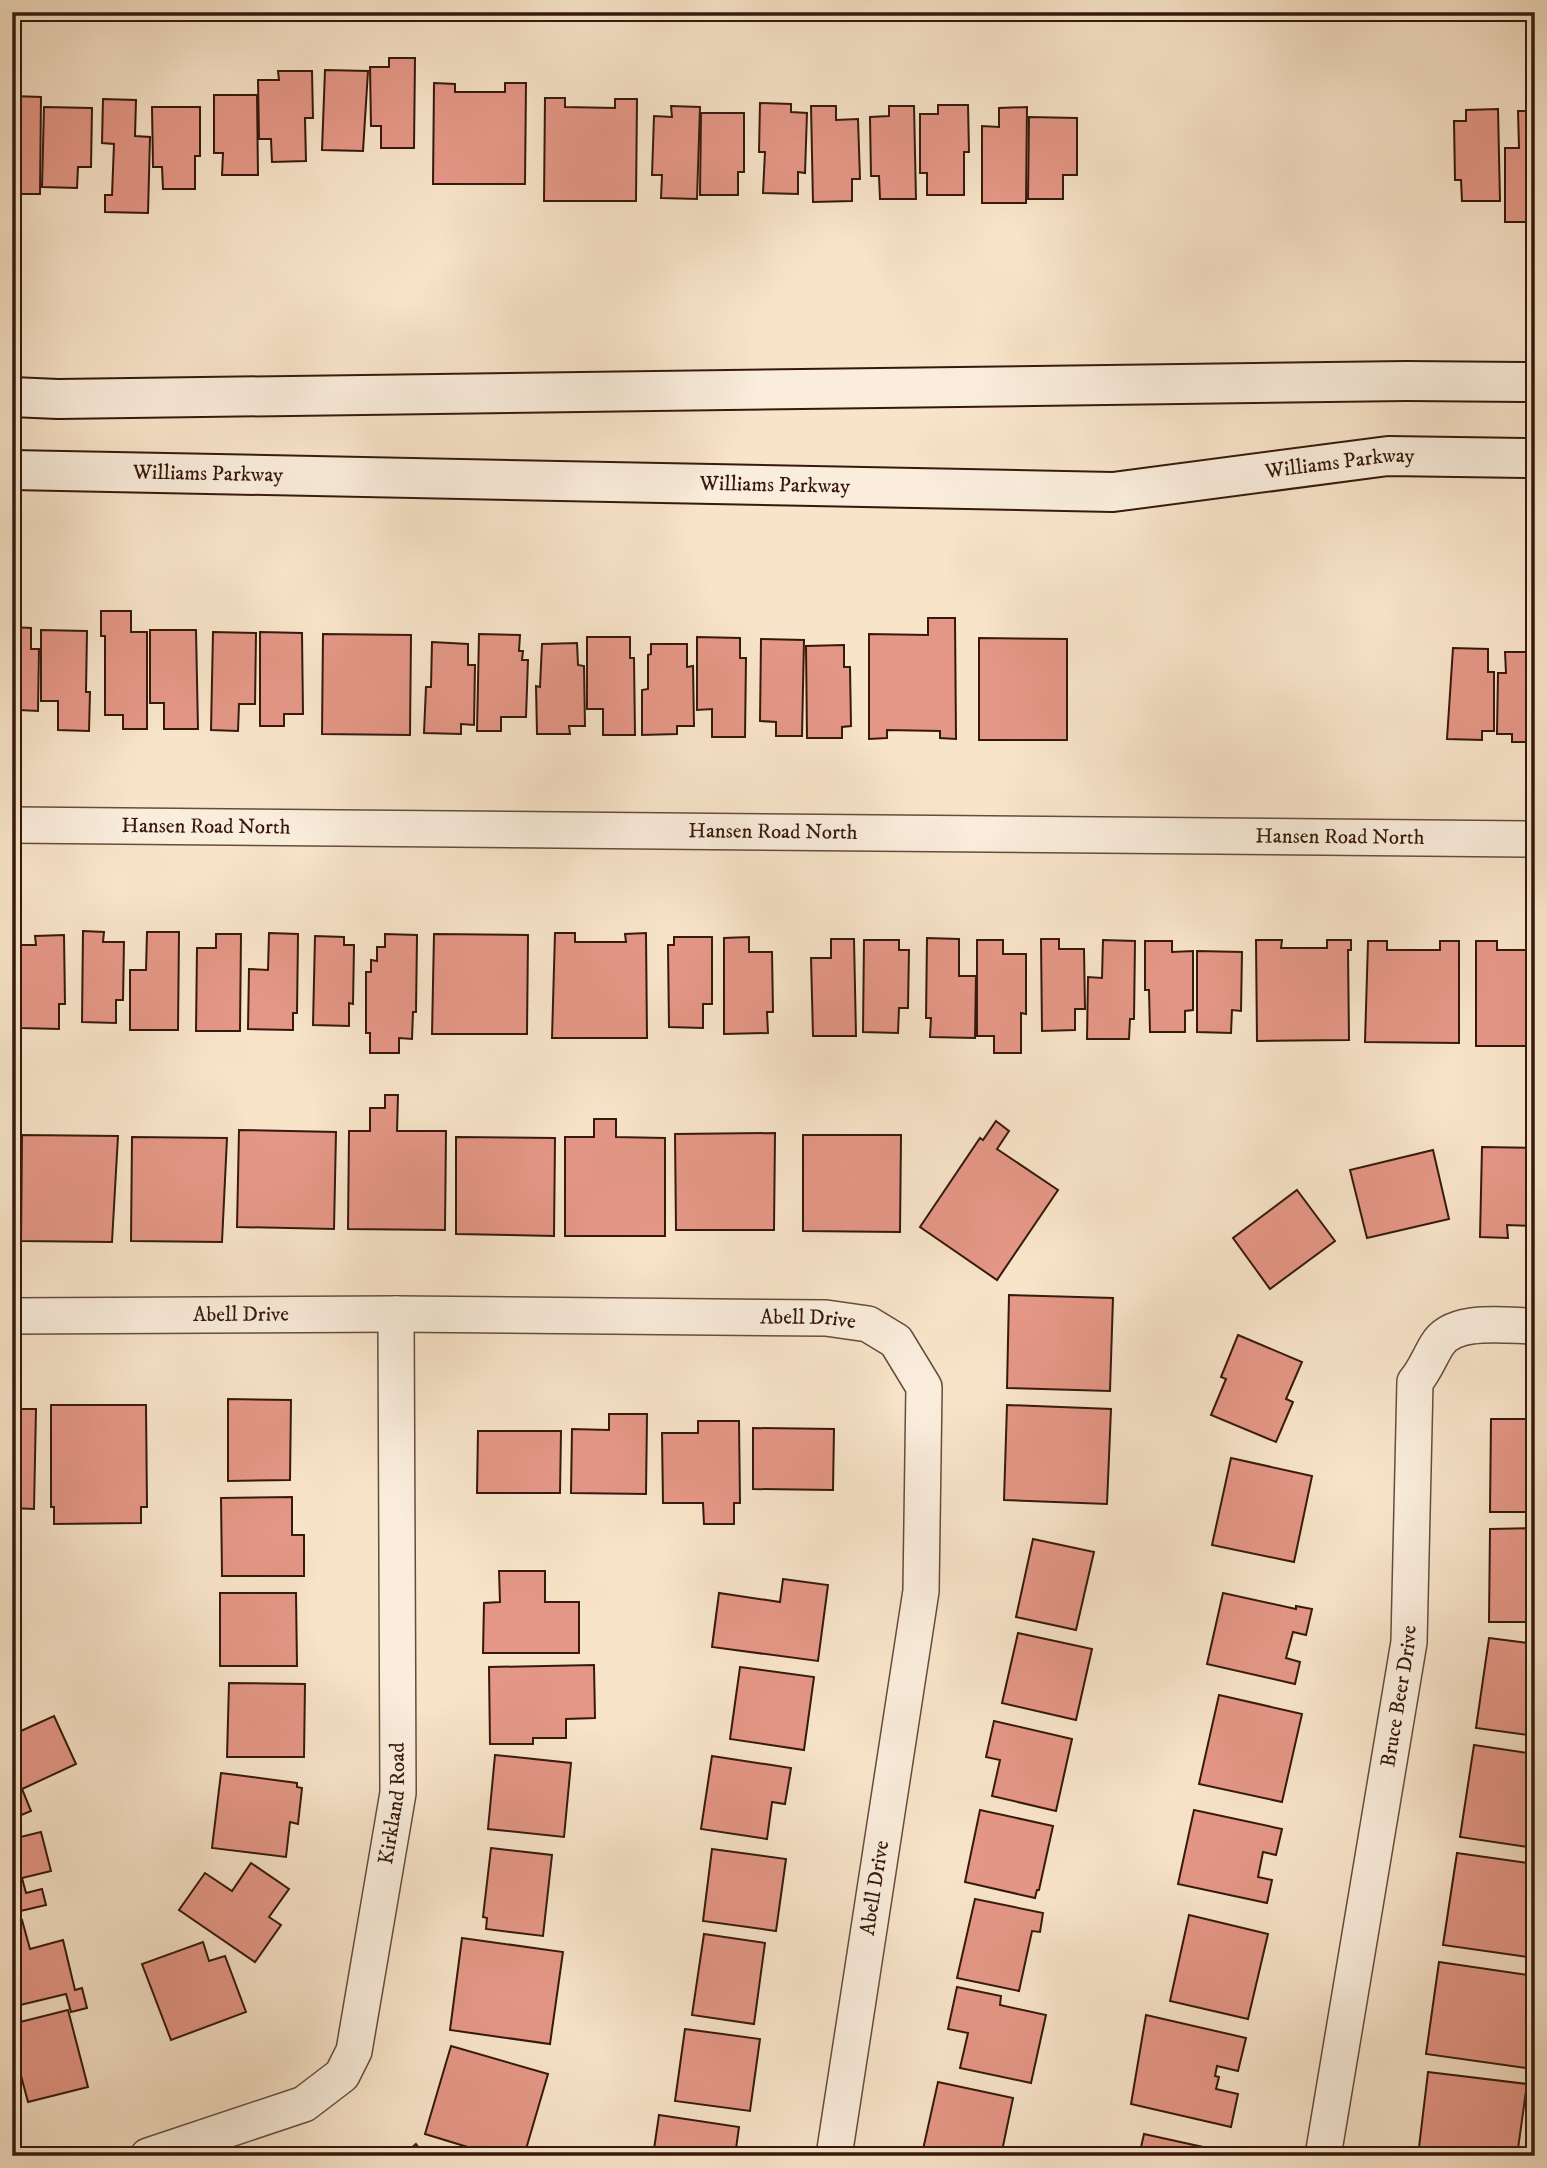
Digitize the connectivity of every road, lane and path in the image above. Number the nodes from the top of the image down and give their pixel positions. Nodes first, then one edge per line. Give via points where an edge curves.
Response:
1 (1535, 382) edge
2 (12, 397) edge
3 (1535, 458) edge
4 (12, 470) edge
5 (12, 825) edge
6 (1535, 839) edge
7 (396, 1314) junction
8 (12, 1316) edge
9 (1535, 1326) edge
10 (148, 2156) edge
11 (834, 2156) edge
12 (1323, 2156) edge

1 - 2 main road
3 - 4 main road, Williams Parkway via 1388,456 1113,492
5 - 6 street, Hansen Road North
7 - 8 street, Abell Drive
7 - 10 street, Kirkland Road via 398,1793 354,2051 342,2075 304,2104
7 - 11 street, Abell Drive via 826,1318 868,1324 896,1340 910,1360 924,1387 921,1591
9 - 12 street, Bruce Beer Drive via 1456,1328 1437,1343 1430,1363 1415,1382 1409,1642

